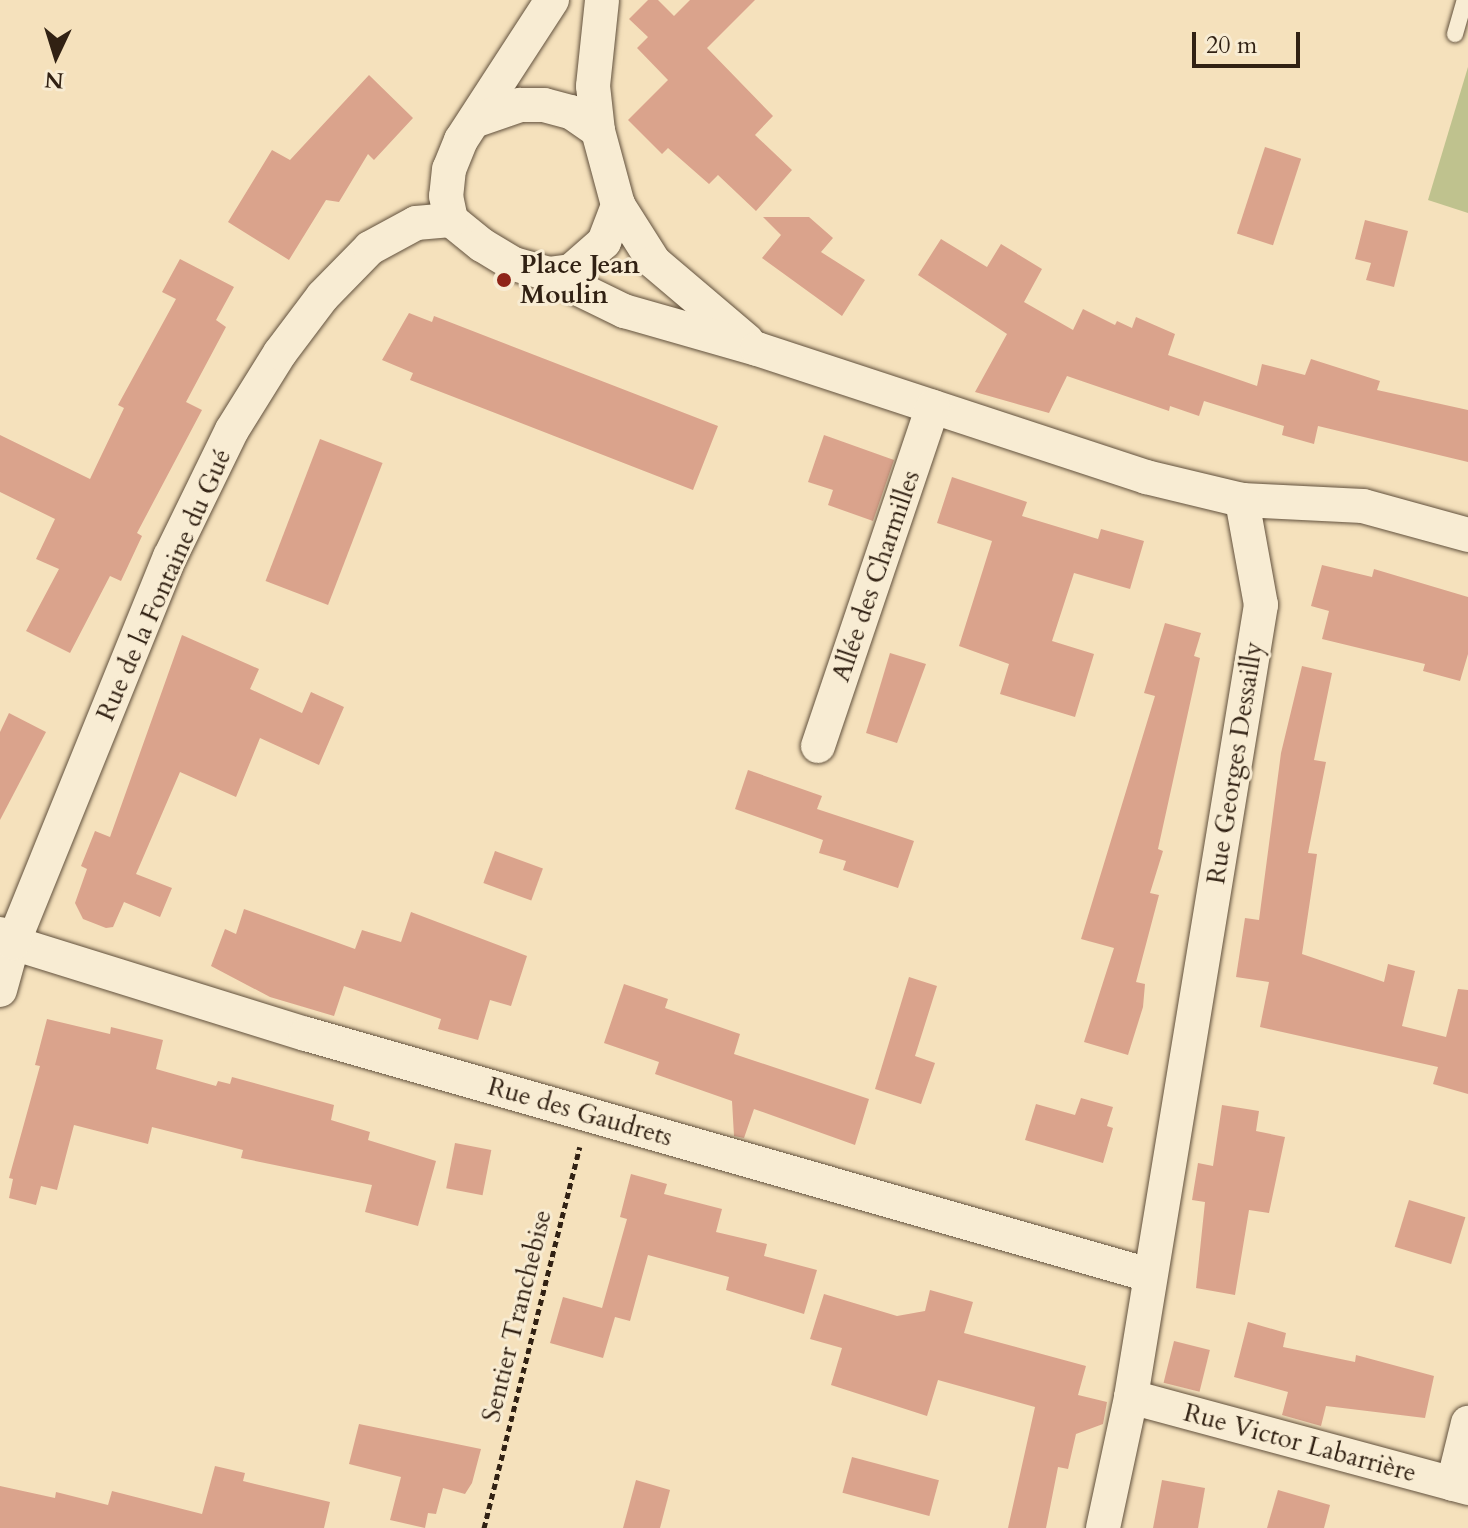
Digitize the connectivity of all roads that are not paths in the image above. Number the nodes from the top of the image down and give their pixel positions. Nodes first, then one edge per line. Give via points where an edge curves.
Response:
1 (552, 0) edge
2 (602, 0) edge
3 (1465, 0) edge
4 (1455, 34) dead end
5 (477, 120) junction
6 (598, 131) junction
7 (618, 205) junction
8 (451, 220) junction
9 (548, 274) junction
10 (757, 349) junction
11 (933, 407) junction
12 (1242, 500) junction
13 (1468, 535) edge
14 (818, 746) dead end
15 (6, 938) edge
16 (0, 990) edge
17 (1149, 1275) junction
18 (1131, 1397) junction
19 (1468, 1423) edge
20 (1461, 1486) edge
21 (1103, 1528) edge

1 - 5 street
2 - 6 street via 592,66
3 - 4 lane
5 - 6 street via 520,105 544,105 571,112
5 - 8 street via 449,169 446,196
6 - 7 street
7 - 9 street via 604,242 571,271
7 - 10 street via 654,262
8 - 9 street via 514,264
8 - 15 street, Rue de la Fontaine du Gué via 416,223 370,248 323,296 232,430 170,557
9 - 10 street via 624,311
10 - 11 street
11 - 12 street via 1146,477
11 - 14 street, Allée des Charmilles
12 - 13 street via 1363,506
12 - 17 street, Rue Georges Dessailly via 1261,605
15 - 16 street, Rue de la Fontaine du Gué
15 - 17 street, Rue des Gaudrets via 588,1115
17 - 18 street, Rue Georges Dessailly
18 - 20 street, Rue Victor Labarrière
18 - 21 street, Rue Georges Dessailly
19 - 20 street

